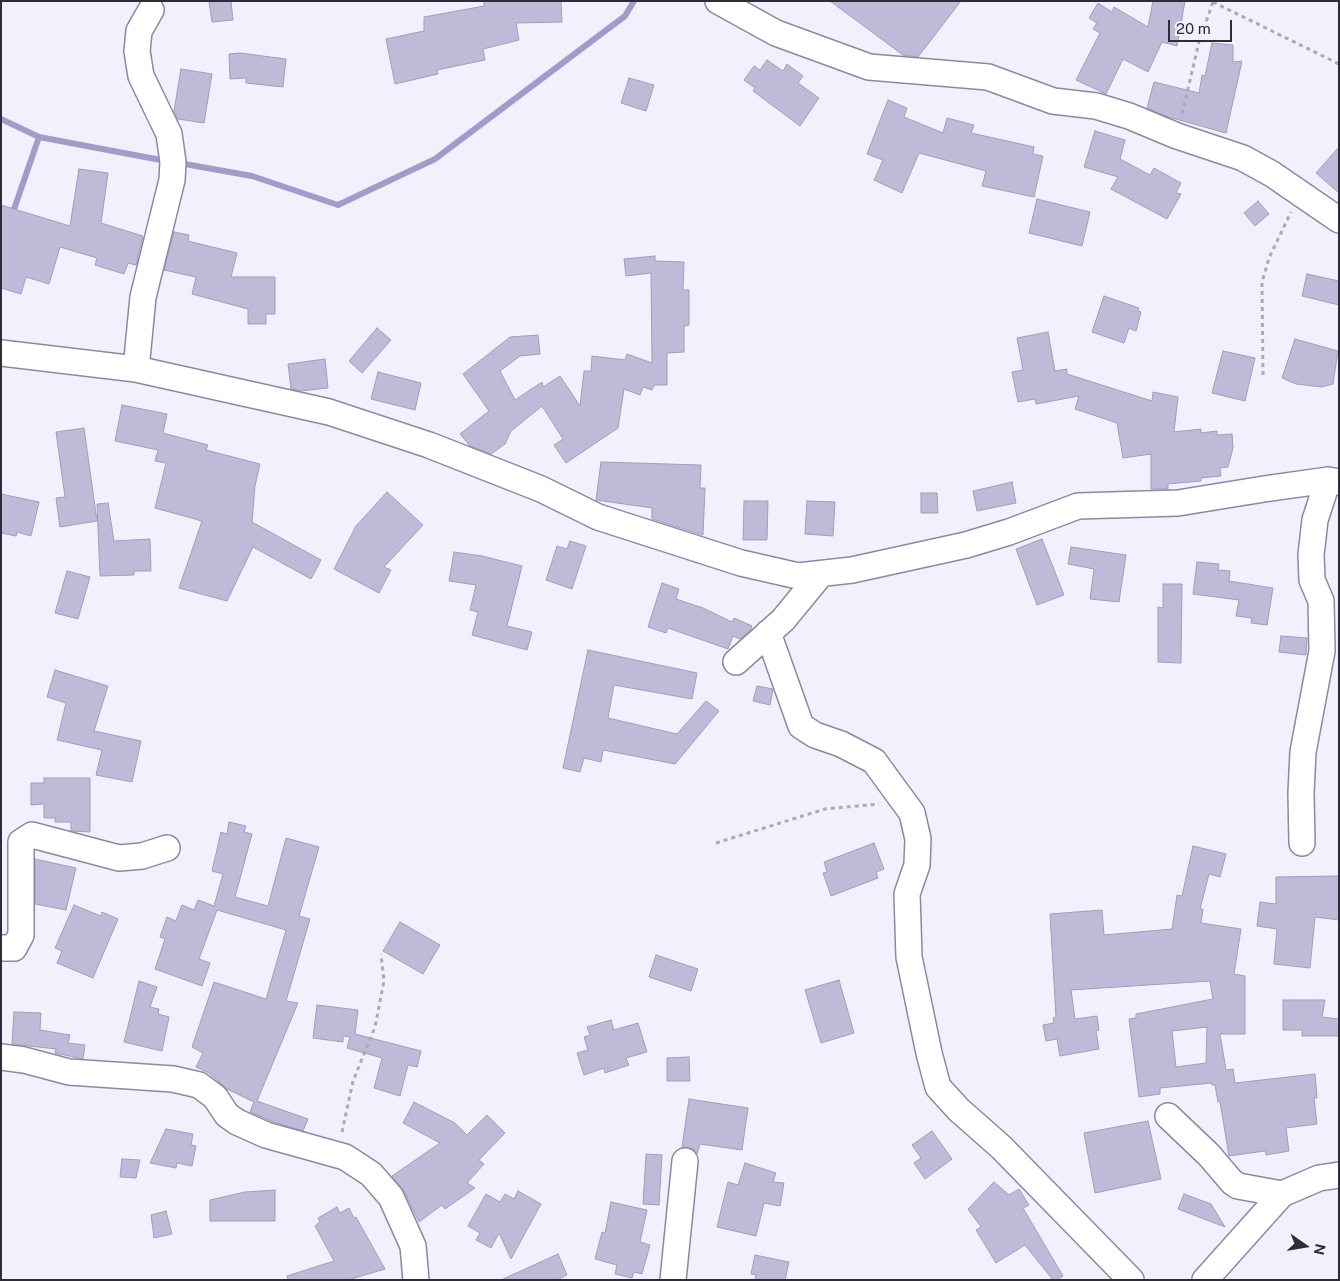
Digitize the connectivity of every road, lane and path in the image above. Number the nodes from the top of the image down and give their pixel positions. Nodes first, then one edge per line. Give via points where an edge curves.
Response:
1 (718, 1) edge
2 (1213, 2) edge
3 (151, 10) dead end
4 (1339, 64) edge
5 (1177, 136) junction
6 (1300, 194) junction
7 (1339, 220) edge
8 (1, 353) edge
9 (136, 369) junction
10 (1263, 375) dead end
11 (1333, 481) edge
12 (820, 575) junction
13 (768, 633) junction
14 (736, 662) dead end
15 (905, 802) junction
16 (716, 843) dead end
17 (1302, 843) dead end
18 (167, 848) dead end
19 (1, 948) edge
20 (381, 954) dead end
21 (1, 1057) edge
22 (1168, 1116) dead end
23 (345, 1157) junction
24 (686, 1161) dead end
25 (1339, 1175) edge
26 (1282, 1194) junction
27 (416, 1280) edge
28 (674, 1280) edge
29 (1131, 1280) edge
30 (1205, 1280) edge

1 - 5 street via 776,34 868,67 988,77 1053,101 1096,106 1129,116
2 - 4 path
2 - 5 path via 1199,42
3 - 9 street via 139,31 137,51 142,76 169,134 173,162 172,180 143,297
5 - 6 street via 1244,158
6 - 7 street
6 - 10 path via 1269,258 1262,282
8 - 9 street
9 - 12 street via 329,412 428,444 541,489 598,517 769,570 798,576
11 - 12 street via 1178,503 1078,506 966,545
11 - 17 street via 1315,520 1311,555 1312,580 1321,601 1322,651 1303,752
12 - 13 street
13 - 14 street
13 - 15 street via 801,726 874,761
15 - 16 path via 825,809
15 - 29 street via 912,813 918,839 917,865 907,894 909,957 938,1087
18 - 19 street via 142,856 119,858 32,835 21,842 21,935 14,948
20 - 23 path via 384,981 375,1027 353,1082 342,1130
21 - 23 street via 69,1072 173,1079 199,1085 215,1097 227,1115 237,1122 266,1135
22 - 26 street via 1232,1182
23 - 27 street via 372,1174 390,1197 413,1246
24 - 28 street
25 - 26 street via 1319,1178
26 - 30 street

